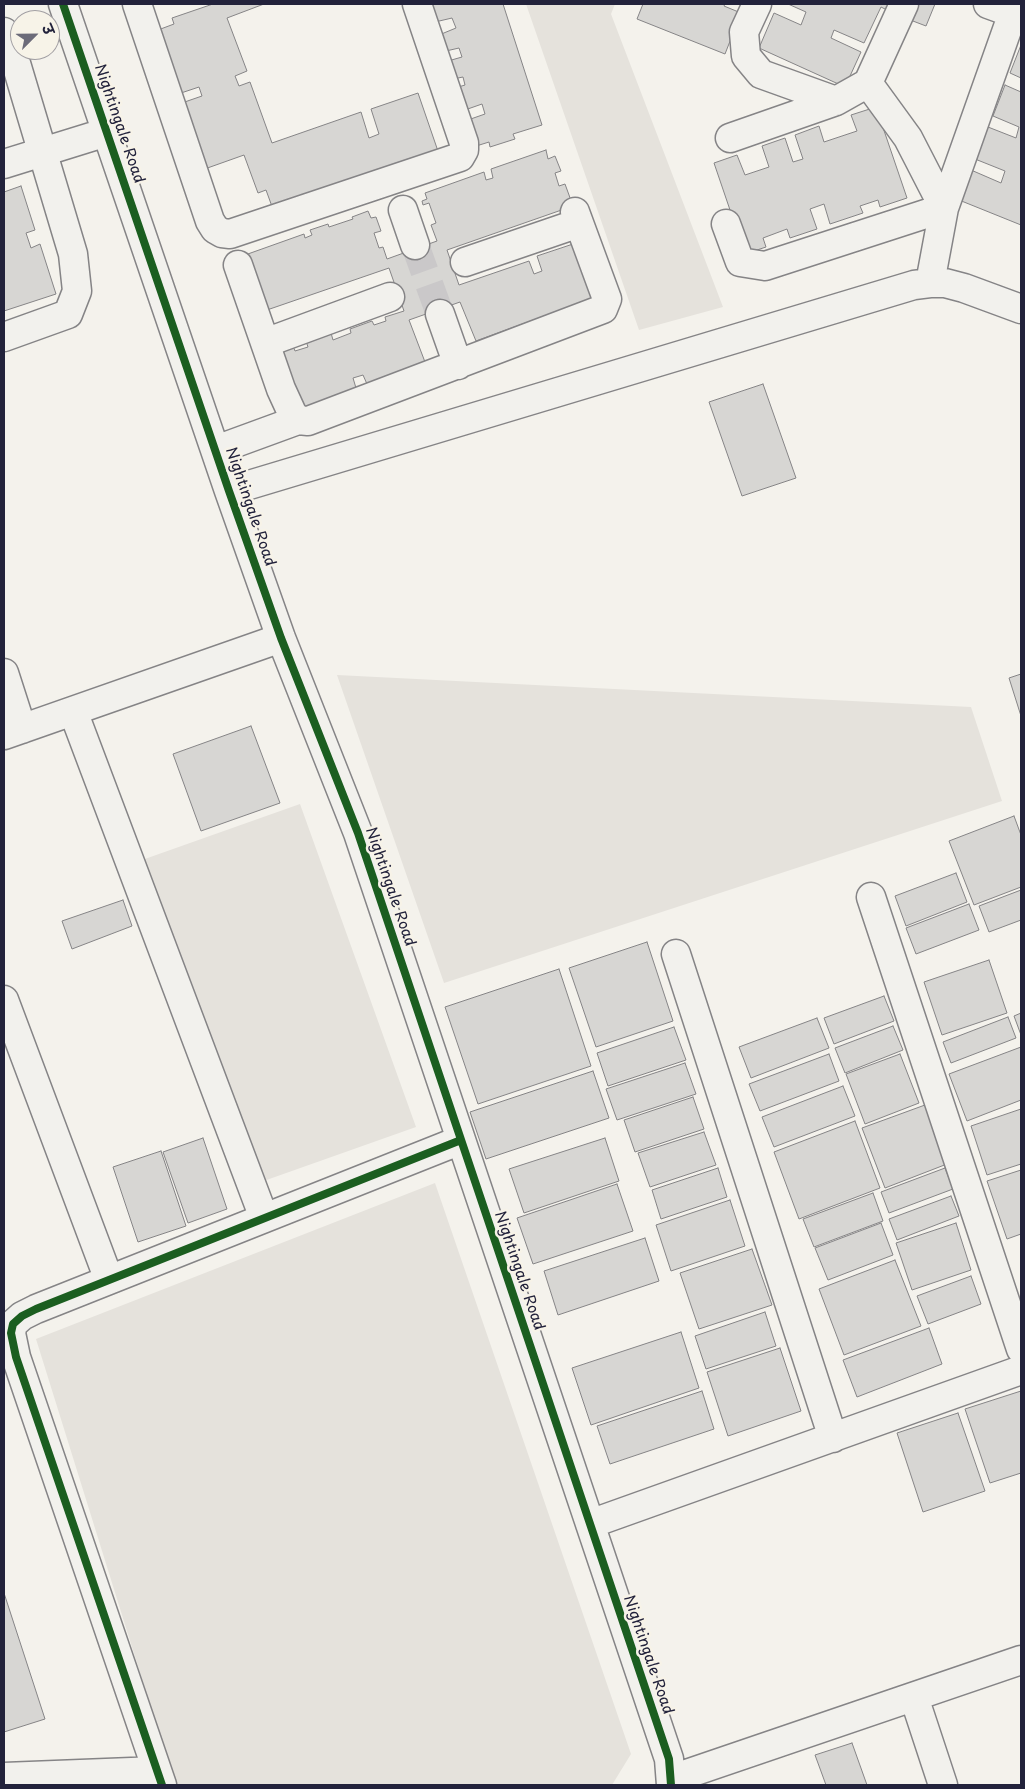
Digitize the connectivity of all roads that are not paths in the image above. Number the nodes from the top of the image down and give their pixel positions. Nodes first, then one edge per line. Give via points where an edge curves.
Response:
1 (63, 4) edge
2 (137, 4) edge
3 (416, 4) edge
4 (757, 4) edge
5 (904, 4) edge
6 (1008, 11) edge
7 (4, 32) edge
8 (868, 82) junction
9 (836, 101) junction
10 (107, 132) junction
11 (730, 138) dead end
12 (42, 152) junction
13 (4, 164) edge
14 (944, 208) junction
15 (403, 210) dead end
16 (726, 224) dead end
17 (416, 245) tunnel mouth
18 (465, 262) dead end
19 (238, 265) dead end
20 (930, 283) junction
21 (390, 298) dead end
22 (1021, 309) edge
23 (440, 314) tunnel mouth
24 (4, 337) edge
25 (265, 343) junction
26 (458, 364) junction
27 (298, 420) junction
28 (216, 450) junction
29 (229, 491) junction
30 (281, 638) junction
31 (4, 673) edge
32 (73, 711) junction
33 (13, 732) edge
34 (871, 897) dead end
35 (676, 954) dead end
36 (4, 1000) edge
37 (461, 1140) junction
38 (264, 1218) junction
39 (110, 1280) junction
40 (8, 1325) edge
41 (1021, 1349) edge
42 (1021, 1370) edge
43 (833, 1438) junction
44 (590, 1524) junction
45 (1021, 1660) edge
46 (914, 1697) junction
47 (4, 1777) edge
48 (159, 1778) edge
49 (672, 1782) edge
50 (943, 1785) edge

1 - 10 street, Nightingale Road
2 - 3 street via 210,221 215,230 230,234 460,156 464,143
4 - 9 street via 744,32 746,56 761,74
5 - 8 street
6 - 14 street
7 - 12 street
8 - 9 street
8 - 14 street via 908,138
9 - 11 street
10 - 12 street
10 - 28 street, Nightingale Road
12 - 13 street
12 - 24 street via 73,254 77,291 68,314
14 - 16 street via 765,266 740,262
14 - 20 street
15 - 17 street
18 - 26 street via 577,217 607,299 603,309
19 - 25 street
20 - 22 street via 964,288
20 - 29 street via 914,285
21 - 25 street
23 - 26 street
25 - 27 street via 288,405
26 - 27 street via 308,421
27 - 28 street
28 - 29 street, Nightingale Road
29 - 30 street, Nightingale Road
30 - 32 street
30 - 37 street, Nightingale Road via 358,833
31 - 33 street
32 - 33 street
32 - 38 street
34 - 41 street
35 - 43 street
36 - 39 street
37 - 38 street
37 - 44 street, Nightingale Road
38 - 39 street
39 - 40 street via 36,1309
40 - 48 street via 16,1357
42 - 43 street
43 - 44 street
44 - 49 street, Nightingale Road via 669,1759
45 - 46 street
46 - 49 street
46 - 50 street
47 - 48 street

